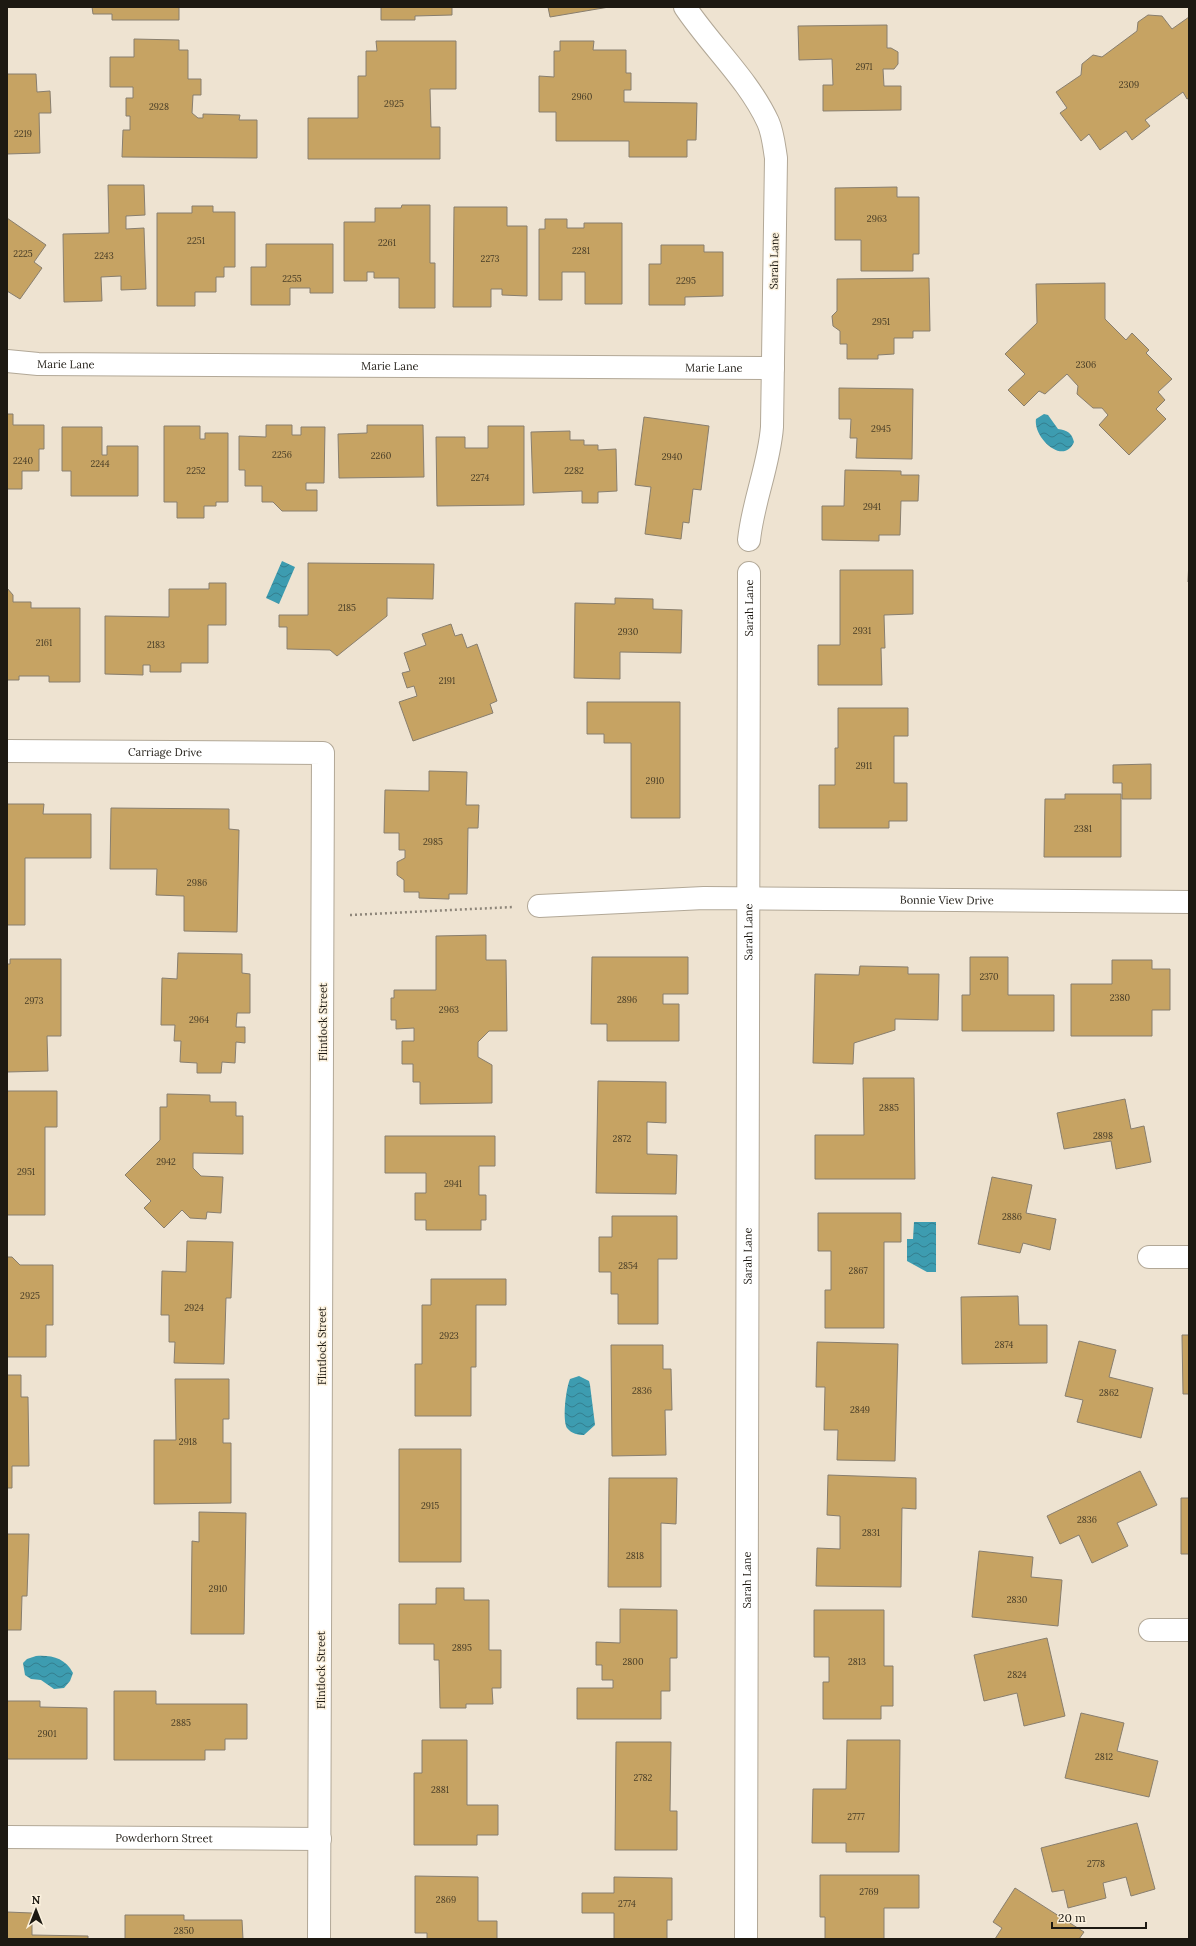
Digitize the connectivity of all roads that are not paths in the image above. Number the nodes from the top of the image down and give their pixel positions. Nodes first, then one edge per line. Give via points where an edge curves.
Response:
1 (685, 7) edge
2 (7, 361) edge
3 (773, 368) junction
4 (749, 540) dead end
5 (749, 573) dead end
6 (7, 751) edge
7 (323, 753) joint
8 (748, 898) junction
9 (1189, 902) edge
10 (539, 906) road end
11 (1149, 1256) dead end
12 (1189, 1257) edge
13 (1150, 1630) dead end
14 (1189, 1630) edge
15 (7, 1837) edge
16 (320, 1839) junction
17 (319, 1939) edge
18 (746, 1939) edge

1 - 3 street, Sarah Lane via 753,97 768,123 774,142 776,158
2 - 3 street, Marie Lane via 38,364
3 - 4 street, Sarah Lane via 770,448 755,504
5 - 8 street, Sarah Lane
6 - 7 street, Carriage Drive
7 - 16 street, Flintlock Street
8 - 9 street, Bonnie View Drive
8 - 10 street, Bonnie View Drive
8 - 18 street, Sarah Lane
11 - 12 street
13 - 14 street
15 - 16 street, Powderhorn Street
16 - 17 street, Flintlock Street

